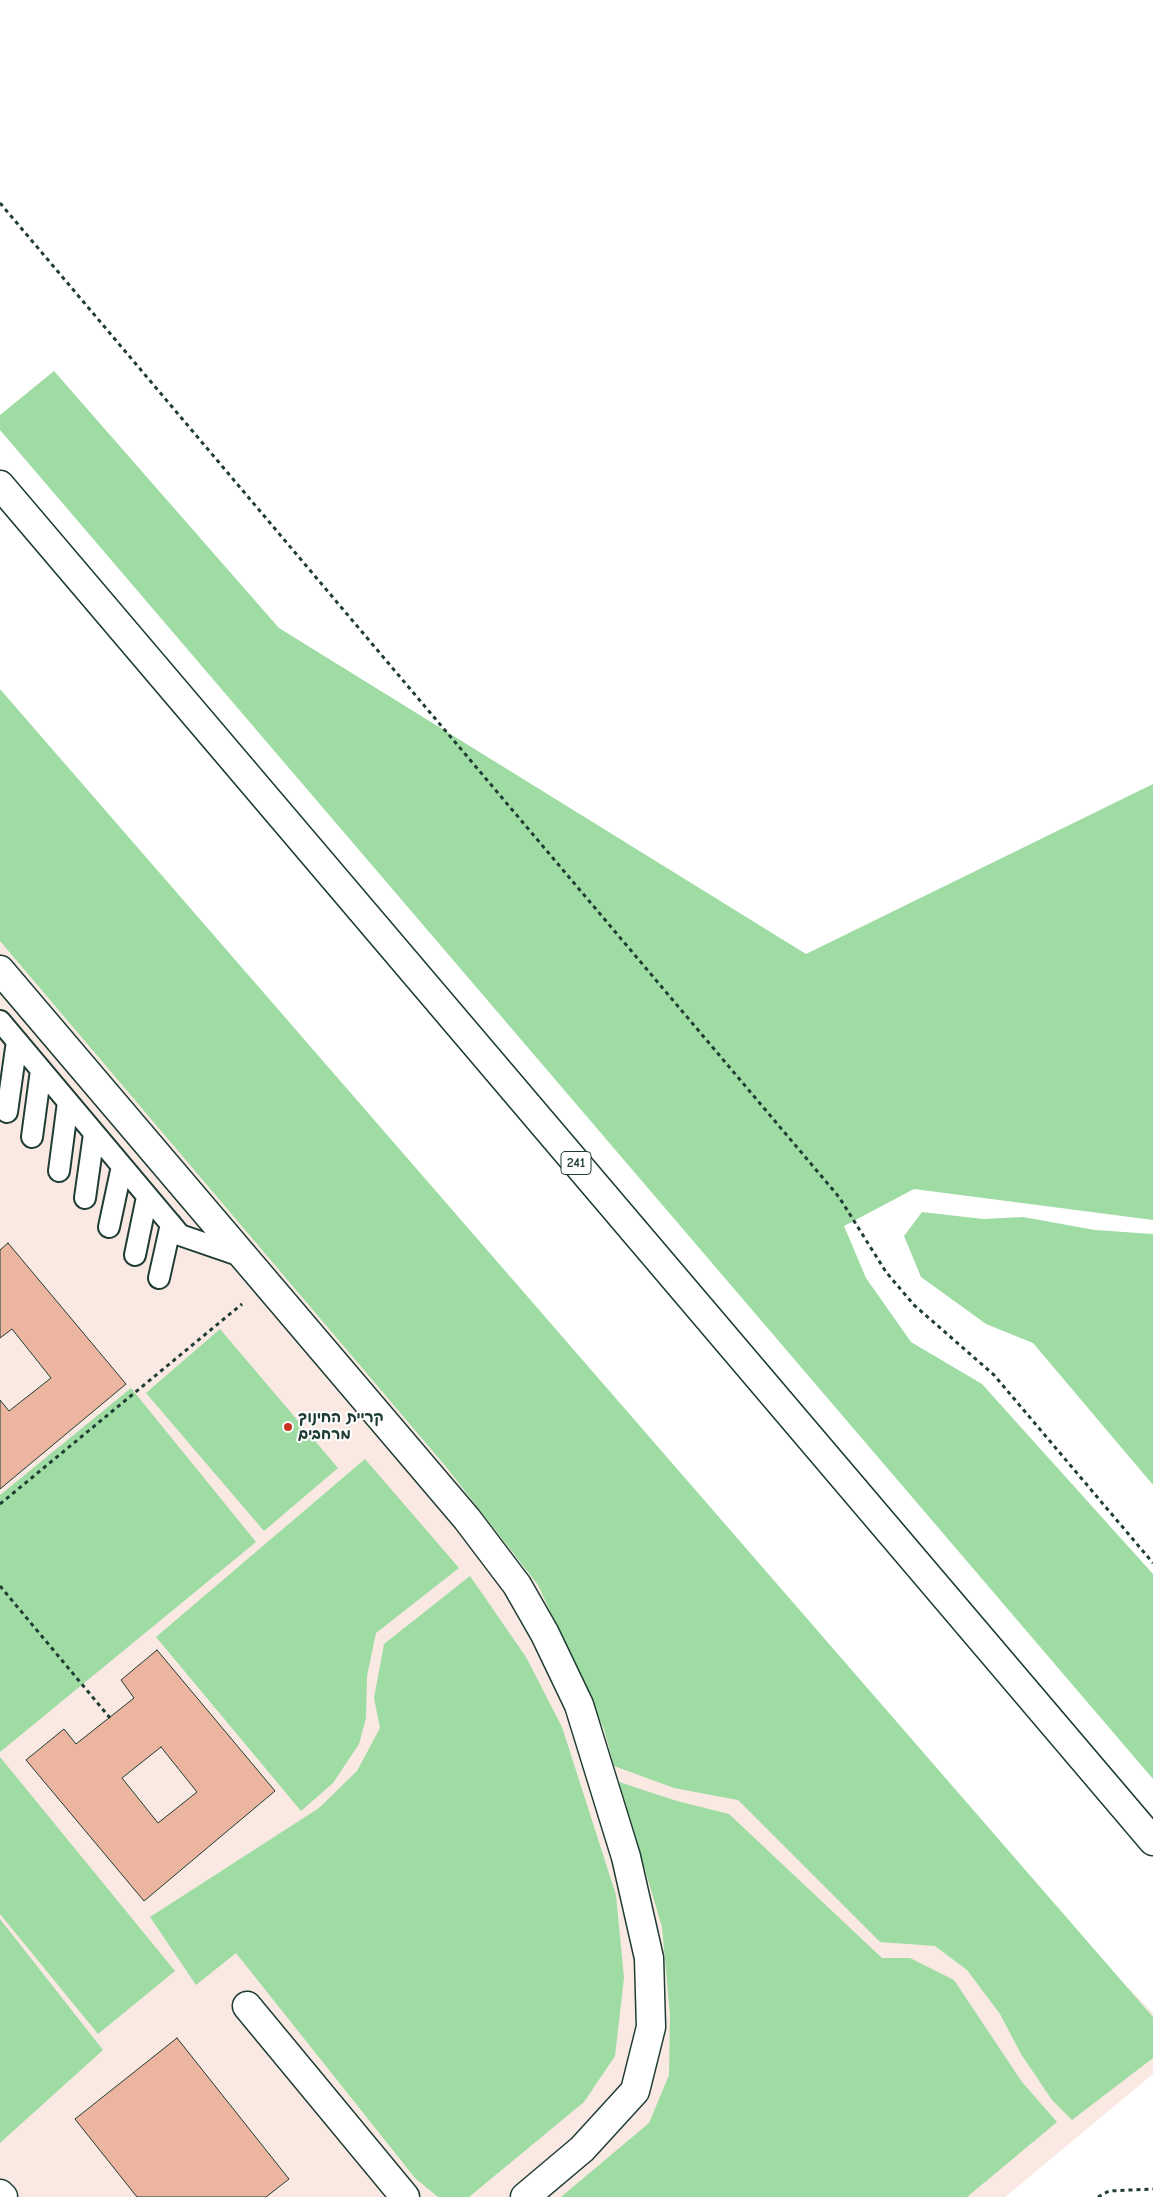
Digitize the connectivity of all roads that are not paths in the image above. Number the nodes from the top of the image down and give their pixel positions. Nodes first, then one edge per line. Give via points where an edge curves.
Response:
1 (0, 485) edge
2 (0, 970) edge
3 (0, 1020) edge
4 (17, 1041) junction
5 (41, 1070) junction
6 (68, 1102) junction
7 (7, 1112) dead end
8 (94, 1134) junction
9 (32, 1137) dead end
10 (122, 1166) junction
11 (60, 1171) dead end
12 (147, 1196) junction
13 (85, 1198) dead end
14 (171, 1224) junction
15 (109, 1227) dead end
16 (135, 1255) dead end
17 (244, 1257) junction
18 (159, 1278) dead end
19 (1153, 1841) edge
20 (247, 2006) dead end
21 (0, 2194) edge
22 (3, 2197) edge
23 (405, 2197) edge
24 (525, 2197) edge

1 - 19 main road, 241
2 - 17 main road
3 - 4 lane
4 - 5 lane
4 - 7 lane
5 - 6 lane
5 - 9 lane
6 - 8 lane
6 - 11 lane
8 - 10 lane
8 - 13 lane
10 - 12 lane
10 - 15 lane
12 - 14 lane
12 - 16 lane
14 - 17 lane via 180,1236
14 - 18 lane
17 - 24 main road via 467,1519 517,1586 545,1634 579,1705 626,1857 649,1958 650,2026 635,2091 582,2149
20 - 23 main road
21 - 22 main road

